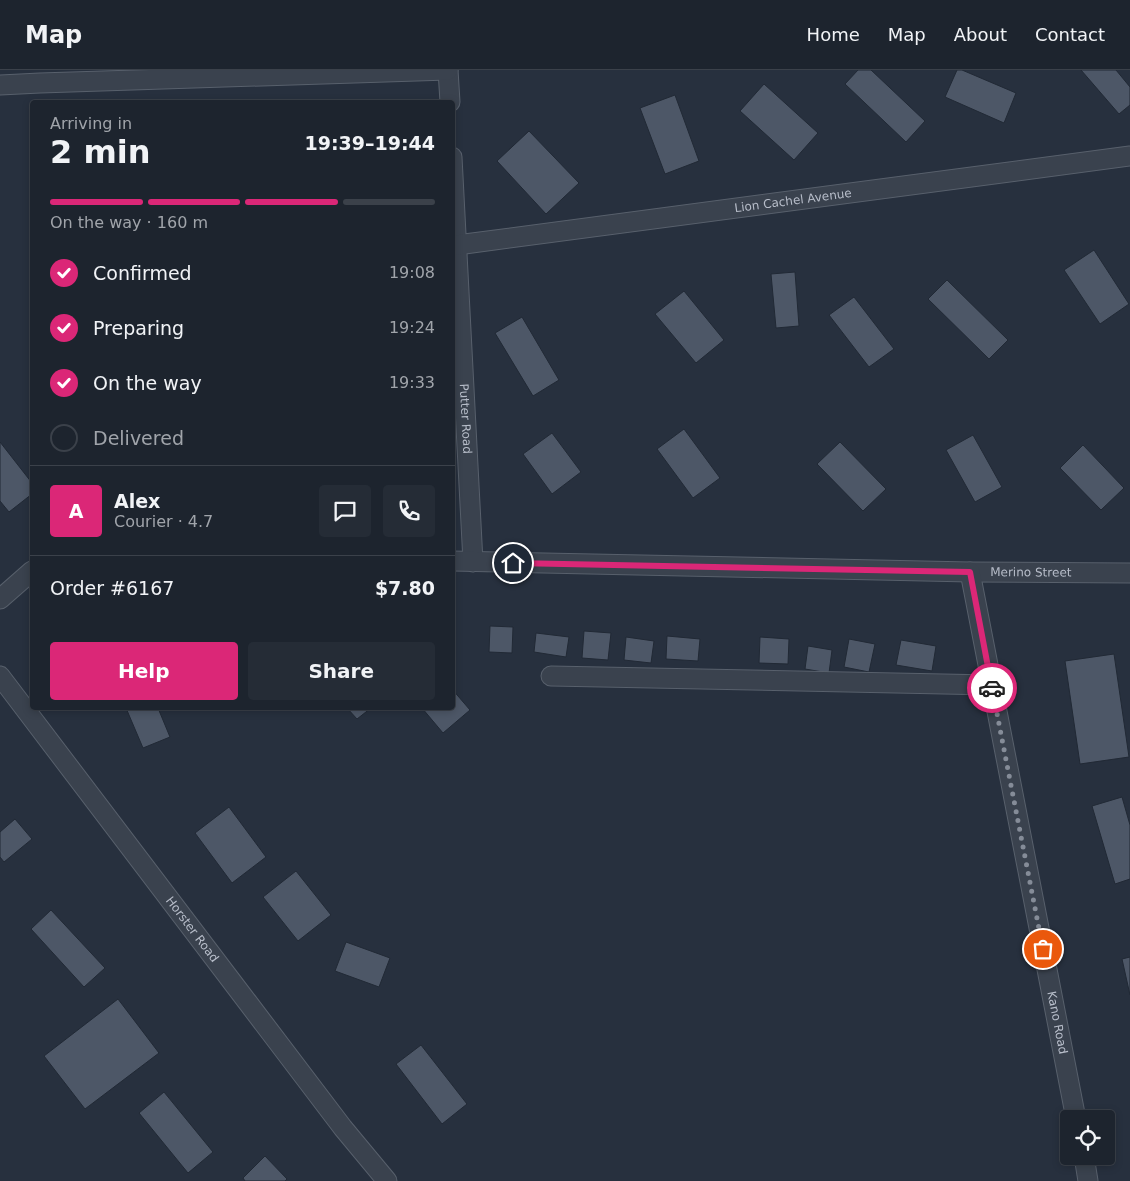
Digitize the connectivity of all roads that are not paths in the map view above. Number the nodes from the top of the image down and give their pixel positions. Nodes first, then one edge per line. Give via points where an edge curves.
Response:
1 (448, 70) edge
2 (4, 80) edge
3 (450, 100) edge
4 (1130, 156) edge
5 (455, 210) edge
6 (457, 245) junction
7 (455, 561) edge
8 (473, 562) junction
9 (970, 572) junction
10 (30, 573) edge
11 (1130, 573) edge
12 (0, 599) edge
13 (0, 676) edge
14 (551, 676) dead end
15 (992, 685) junction
16 (1074, 1110) edge
17 (1085, 1165) edge
18 (387, 1181) edge
19 (1088, 1181) edge

1 - 2 street
1 - 3 street
4 - 6 street, Lion Cachel Avenue
5 - 6 street, Putter Road
6 - 8 street, Putter Road
7 - 8 street, Merino Street
8 - 9 street, Merino Street
9 - 11 street, Merino Street
9 - 15 street, Kano Road
10 - 12 street
13 - 18 street, Horster Road via 343,1128
14 - 15 street
15 - 16 street, Kano Road
17 - 19 street

